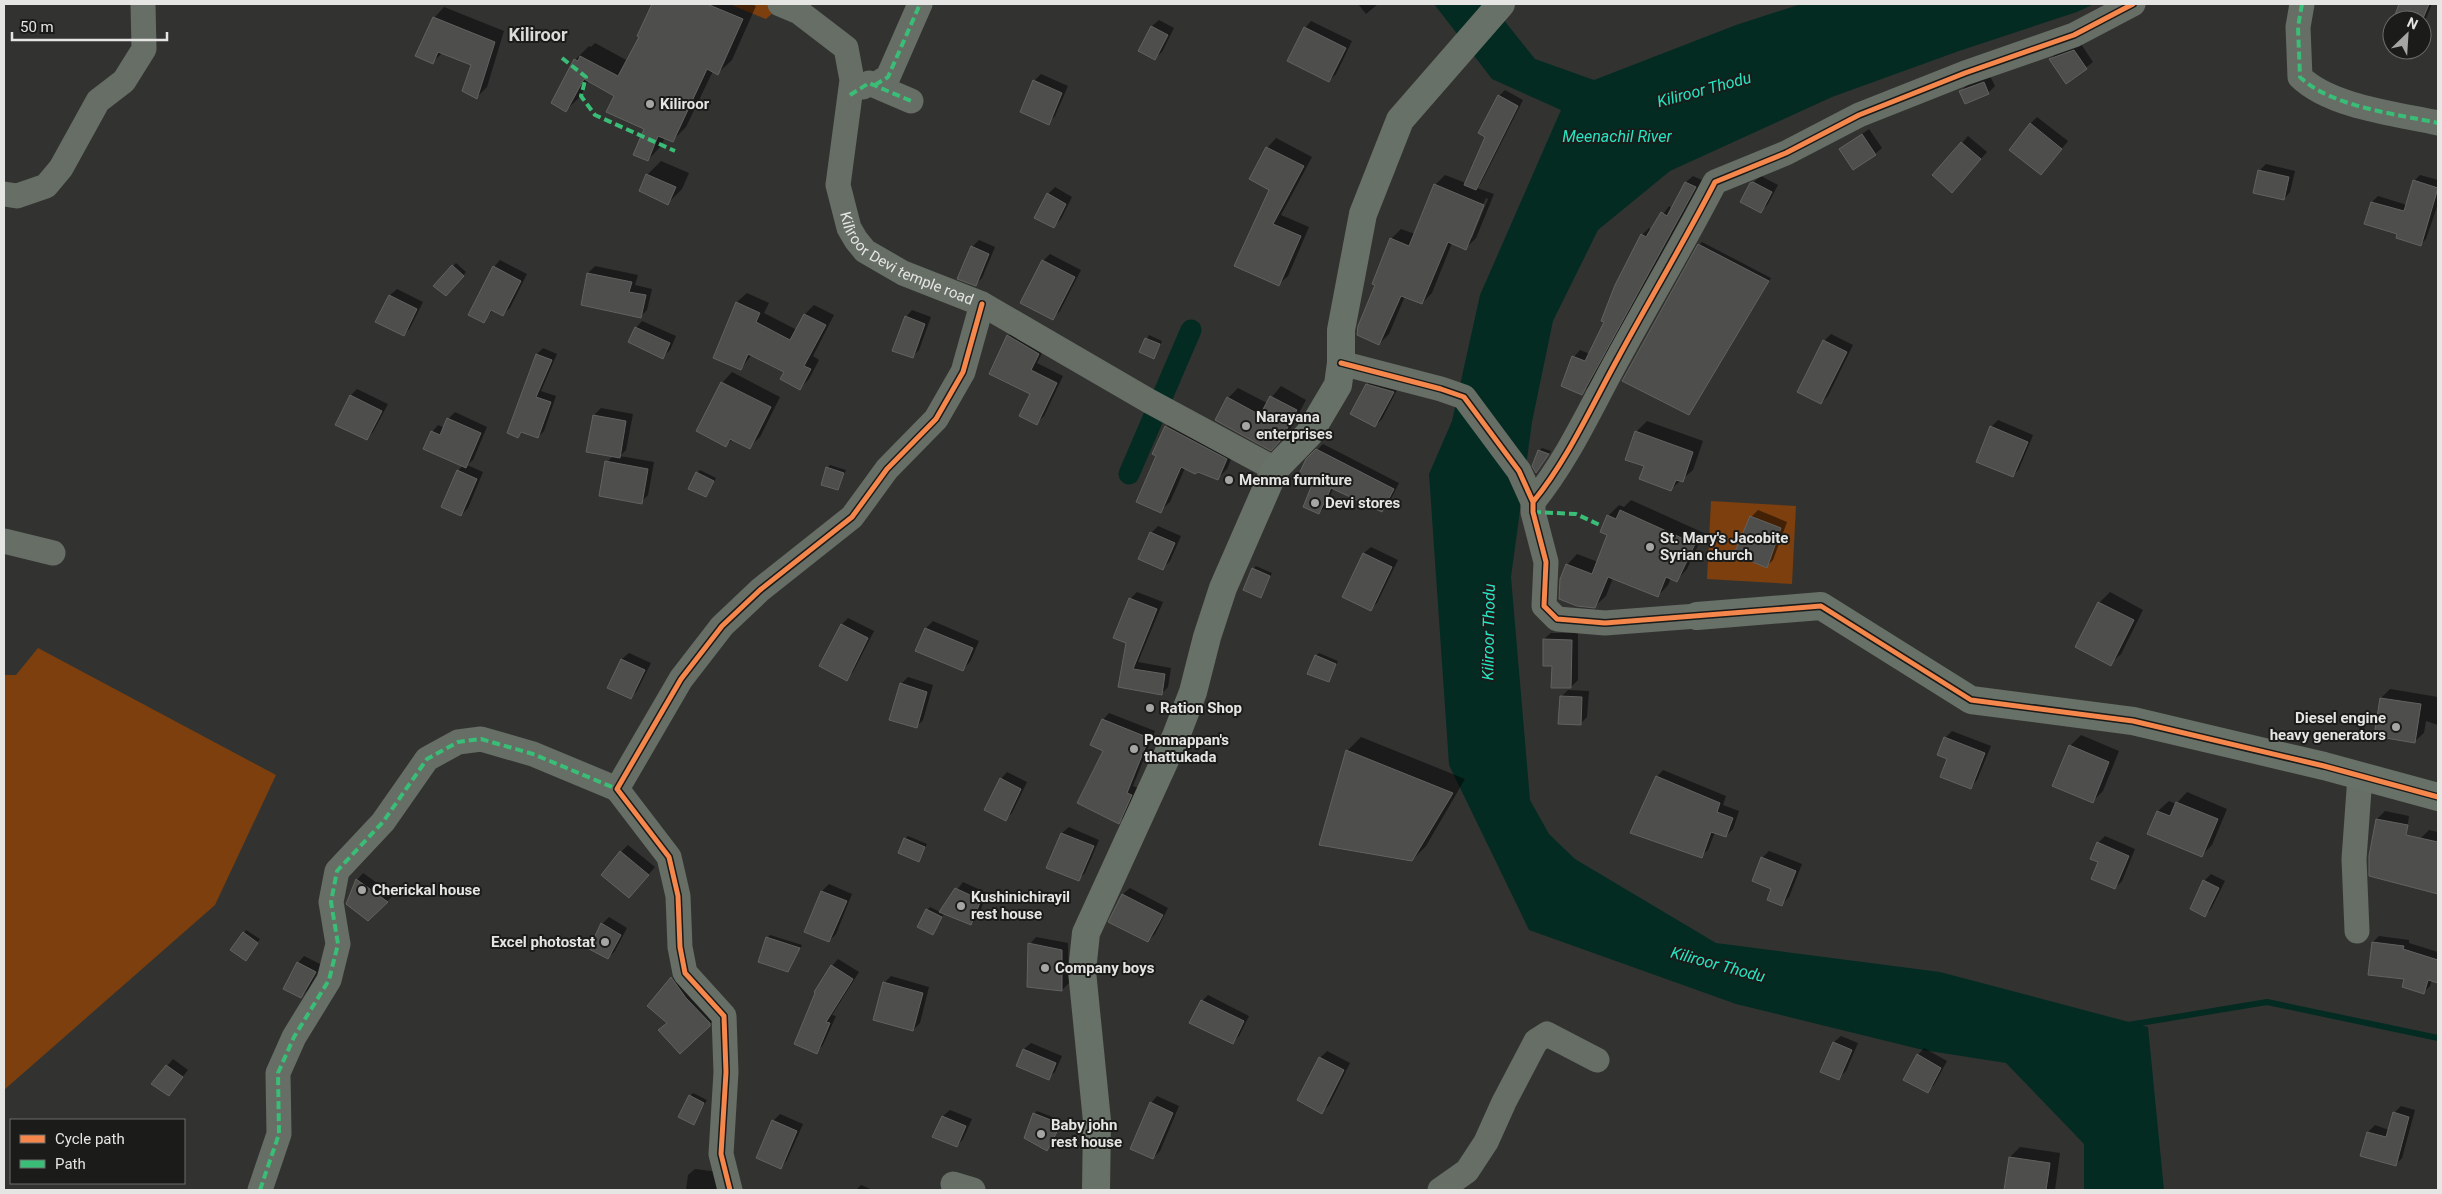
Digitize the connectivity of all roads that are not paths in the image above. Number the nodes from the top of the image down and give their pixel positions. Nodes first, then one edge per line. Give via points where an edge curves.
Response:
1 (143, 4) edge
2 (920, 4) edge
3 (1501, 4) edge
4 (2133, 4) edge
5 (2302, 4) edge
6 (789, 8) edge
7 (875, 85) junction
8 (850, 95) junction
9 (911, 101) dead end
10 (2438, 123) edge
11 (4, 194) edge
12 (982, 304) junction
13 (1341, 364) junction
14 (1275, 469) junction
15 (1530, 496) junction
16 (4, 540) edge
17 (53, 553) dead end
18 (1697, 616) joint
19 (2360, 776) junction
20 (617, 788) junction
21 (2438, 797) edge
22 (2357, 931) dead end
23 (1597, 1060) dead end
24 (260, 1190) edge
25 (730, 1190) edge
26 (1096, 1190) edge
27 (1440, 1190) edge

1 - 11 street via 144,49 124,81 98,101 61,168 46,186 17,196
2 - 7 street via 888,77
3 - 13 main road via 1400,120 1363,214 1341,330
4 - 15 street via 2074,35 1859,115 1786,153 1715,182 1570,447 1544,488
5 - 10 street via 2298,27 2300,77 2312,88 2357,104
6 - 8 street, Kiliroor Devi temple road via 846,48 852,80
7 - 8 street via 869,83
7 - 9 street
8 - 12 street, Kiliroor Devi temple road via 838,185 856,240 865,251 903,273
12 - 14 street, Kiliroor Devi temple road via 1149,401
12 - 20 street via 963,372 936,419 887,469 852,518 760,590 722,626 681,679
13 - 14 main road via 1338,385 1309,434
13 - 15 street via 1464,397 1519,471
14 - 26 main road via 1223,588 1193,692 1176,736 1086,933 1082,970 1097,1121
15 - 18 street via 1546,562 1544,606 1557,619 1605,623
16 - 17 street
18 - 19 main road via 1821,606 1971,700 2133,721
19 - 21 main road
19 - 22 street via 2354,858
20 - 24 street via 533,754 481,739 458,742 427,759 383,822 337,871 331,902 338,944 329,980 294,1037 278,1073 279,1134
20 - 25 street via 669,857 678,896 684,973 724,1016 726,1072 720,1154
23 - 27 street via 1547,1034 1536,1041 1486,1142 1467,1171

